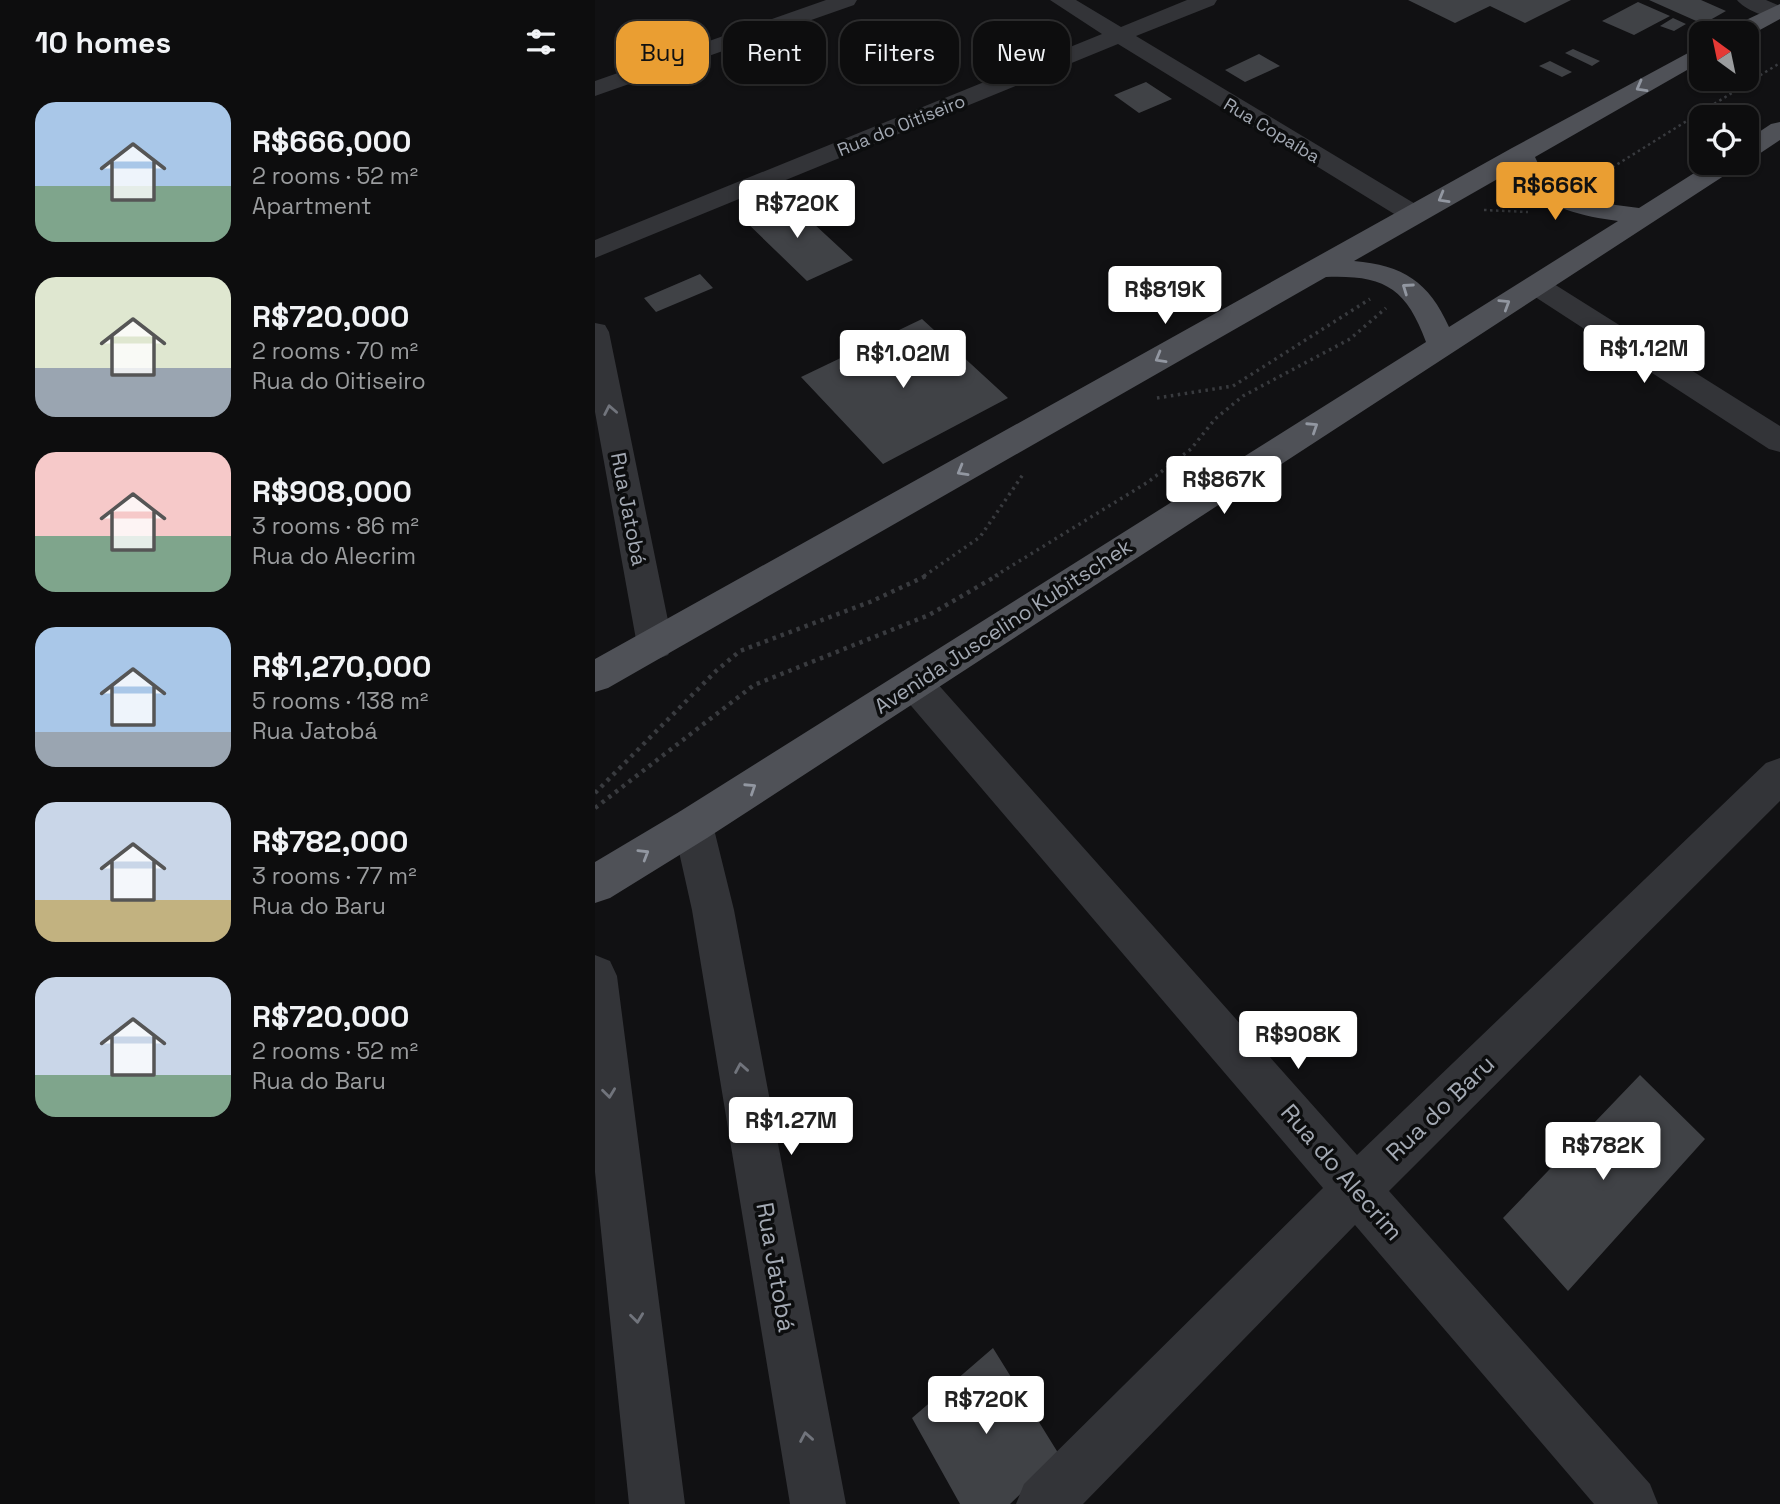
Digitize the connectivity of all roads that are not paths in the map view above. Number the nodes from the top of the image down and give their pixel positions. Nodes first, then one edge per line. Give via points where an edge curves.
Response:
1 (846, 0) edge
2 (1061, 0) edge
3 (1206, 0) edge
4 (1748, 0) edge
5 (1778, 11) edge
6 (1759, 21) edge
7 (1119, 37) junction
8 (1689, 61) edge
9 (595, 89) edge
10 (1780, 129) edge
11 (1759, 143) edge
12 (1521, 153) junction
13 (1708, 175) edge
14 (1413, 214) junction
15 (1644, 216) junction
16 (595, 250) edge
17 (1316, 269) junction
18 (1536, 285) junction
19 (595, 331) edge
20 (1442, 345) junction
21 (1780, 441) edge
22 (655, 646) junction
23 (595, 677) edge
24 (914, 683) junction
25 (1780, 775) edge
26 (693, 825) junction
27 (595, 884) edge
28 (595, 976) edge
29 (1357, 1189) junction
30 (657, 1504) edge
31 (818, 1504) edge
32 (1044, 1504) edge
33 (1630, 1504) edge

1 - 9 street
2 - 7 street, Rua Copaíba
3 - 7 street, Rua do Oitiseiro
4 - 5 street
5 - 6 main road
7 - 14 street, Rua Copaíba
7 - 16 street, Rua do Oitiseiro
8 -> 12 main road
10 - 11 main road
12 -> 14 main road
12 - 15 main road via 1525,170 1561,199 1597,211
13 - 15 main road, Avenida Juscelino Kubitschek
14 - 17 main road
15 - 18 main road, Avenida Juscelino Kubitschek
20 -> 17 main road via 1418,296 1398,282 1344,267
17 -> 22 main road
20 -> 18 main road, Avenida Juscelino Kubitschek
18 - 21 street
22 -> 19 street, Rua Jatobá
24 -> 20 main road, Avenida Juscelino Kubitschek
22 - 23 main road
26 -> 24 main road, Avenida Juscelino Kubitschek
24 - 29 street, Rua do Alecrim
25 - 29 street, Rua do Baru
27 -> 26 main road, Avenida Juscelino Kubitschek
31 -> 26 street, Rua Jatobá via 713,910
28 -> 30 street
29 - 32 street, Rua do Baru
29 - 33 street, Rua do Alecrim

